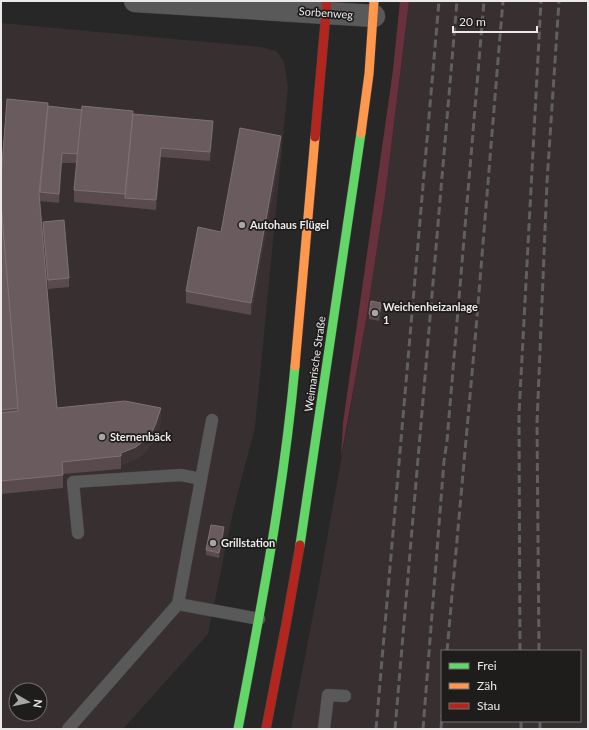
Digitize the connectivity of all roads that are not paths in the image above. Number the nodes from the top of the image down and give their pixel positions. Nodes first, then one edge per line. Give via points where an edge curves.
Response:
1 (134, 1) edge
2 (326, 7) edge
3 (374, 8) edge
4 (212, 420) dead end
5 (200, 479) junction
6 (78, 533) dead end
7 (178, 604) junction
8 (260, 619) junction
9 (345, 696) dead end
10 (68, 729) edge
11 (238, 729) edge
12 (266, 729) edge
13 (324, 729) edge

1 - 2 street, Sorbenweg
2 - 3 street, Sorbenweg
2 - 8 main road, Weimarische Straße via 293,388
3 - 12 main road, Weimarische Straße via 365,107 306,511
4 - 5 lane
5 - 6 lane via 181,474 73,482
5 - 7 lane
7 - 8 lane
7 - 10 lane
8 - 11 main road, Weimarische Straße
9 - 13 lane via 328,695

